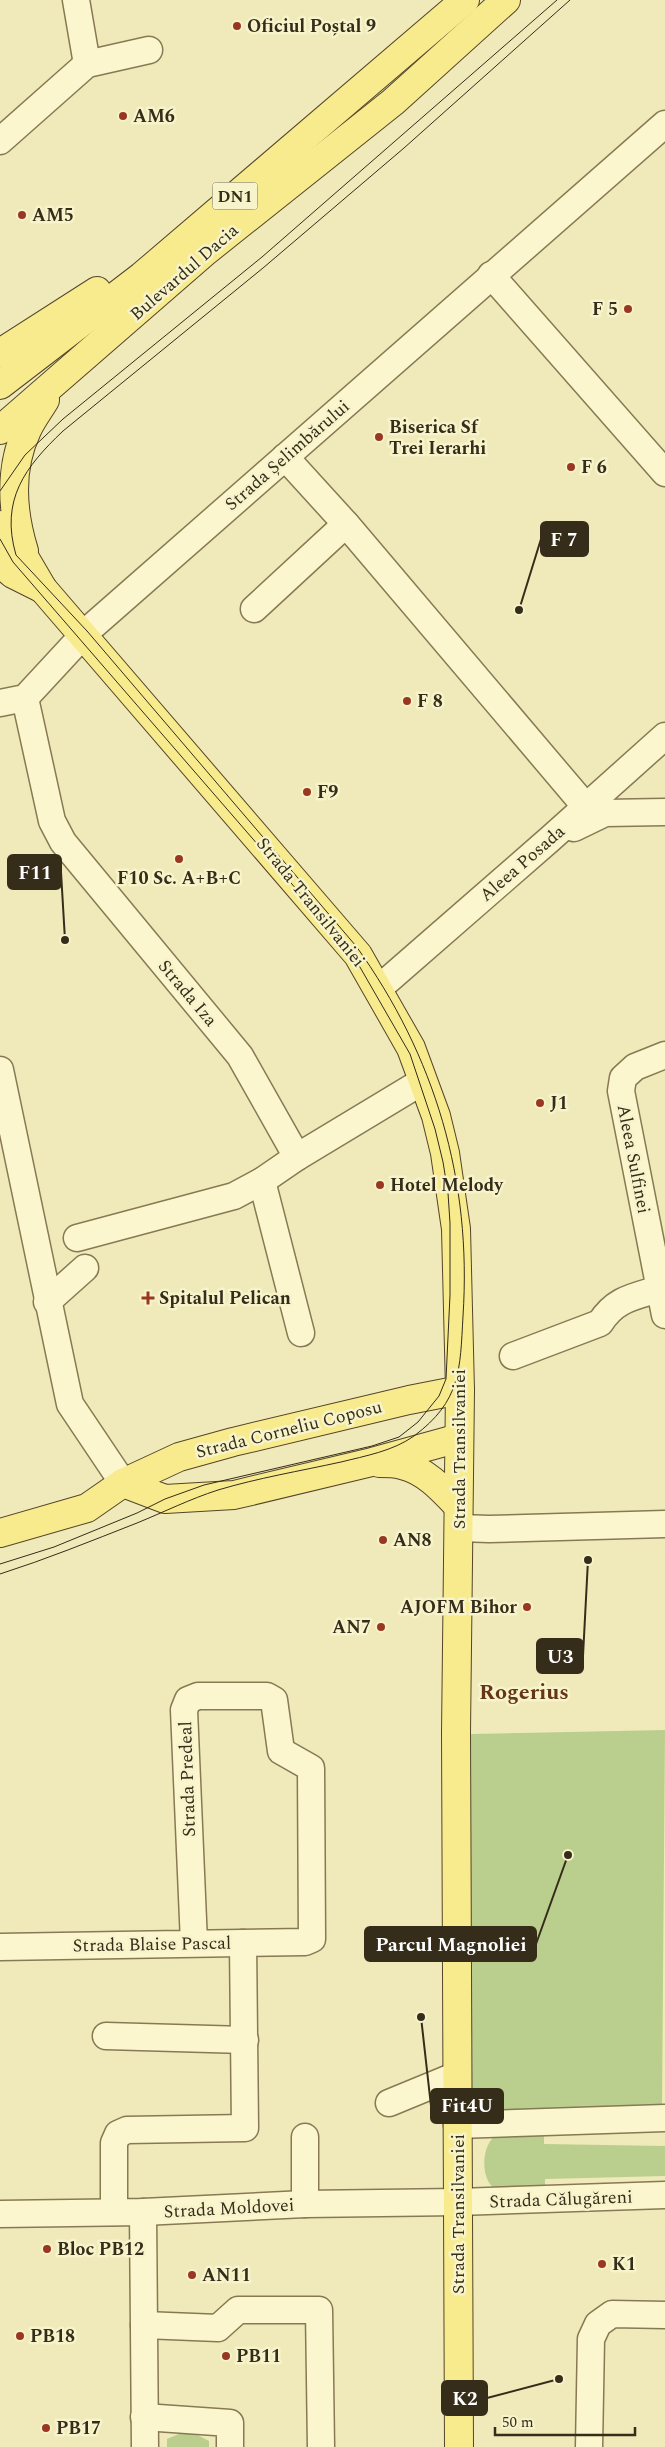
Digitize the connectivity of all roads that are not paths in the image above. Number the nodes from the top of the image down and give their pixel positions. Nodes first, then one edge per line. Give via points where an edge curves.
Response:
1 (76, 0) edge
2 (465, 0) edge
3 (506, 0) edge
4 (149, 50) dead end
5 (87, 64) junction
6 (665, 124) edge
7 (0, 141) edge
8 (207, 220) junction
9 (491, 275) junction
10 (0, 353) edge
11 (0, 385) edge
12 (53, 385) junction
13 (0, 430) edge
14 (285, 457) junction
15 (665, 473) edge
16 (346, 524) junction
17 (0, 525) edge
18 (10, 566) edge
19 (254, 609) dead end
20 (83, 635) junction
21 (25, 698) junction
22 (0, 703) edge
23 (665, 736) edge
24 (586, 807) junction
25 (665, 812) edge
26 (551, 839) junction
27 (378, 989) junction
28 (665, 1055) edge
29 (0, 1070) edge
30 (423, 1081) junction
31 (298, 1157) junction
32 (262, 1181) junction
33 (77, 1238) dead end
34 (85, 1268) dead end
35 (658, 1289) junction
36 (47, 1302) junction
37 (665, 1315) edge
38 (301, 1333) dead end
39 (513, 1356) dead end
40 (460, 1390) junction
41 (460, 1438) junction
42 (372, 1462) junction
43 (122, 1483) junction
44 (458, 1517) junction
45 (665, 1524) edge
46 (0, 1533) edge
47 (305, 1942) joint
48 (194, 1943) junction
49 (243, 1943) junction
50 (0, 1947) edge
51 (106, 2036) dead end
52 (245, 2040) junction
53 (457, 2075) junction
54 (389, 2103) dead end
55 (665, 2118) edge
56 (458, 2125) junction
57 (305, 2137) dead end
58 (665, 2195) edge
59 (458, 2202) junction
60 (305, 2204) junction
61 (114, 2212) junction
62 (143, 2212) junction
63 (0, 2214) edge
64 (665, 2315) edge
65 (144, 2325) junction
66 (144, 2417) junction
67 (457, 2444) edge
68 (145, 2447) edge
69 (230, 2447) edge
70 (321, 2447) edge
71 (589, 2447) edge

1 - 5 street
2 - 8 main road, Bulevardul Dacia / DN1
3 - 12 main road, Bulevardul Dacia / DN1 via 393,102 206,251
4 - 5 street
5 - 7 street
6 - 9 street, Strada Șelimbărului
8 - 10 main road, DN1
8 - 11 main road, Bulevardul Dacia / DN1 via 142,276
9 - 14 street, Strada Șelimbărului
9 - 15 street
12 - 13 main road, Bulevardul Dacia / DN1
12 - 18 main road via 27,430 15,467 17,529
14 - 16 street
14 - 20 street, Strada Șelimbărului
16 - 19 street
16 - 24 street
17 - 18 main road, Strada Transilvaniei
18 - 20 main road, Strada Transilvaniei via 42,588
20 - 21 street
20 - 27 main road, Strada Transilvaniei via 333,924 358,955
21 - 22 street
21 - 31 street, Strada Iza via 52,821 63,842 240,1056
23 - 24 street, Aleea Posada
24 - 26 street, Aleea Posada
25 - 26 street via 605,813
26 - 27 street, Aleea Posada
27 - 30 main road, Strada Transilvaniei via 411,1048
28 - 35 street, Aleea Sulfinei via 635,1067 623,1078 620,1091
29 - 36 street
30 - 31 street
30 - 40 main road, Strada Transilvaniei via 436,1116 453,1203
31 - 32 street
32 - 33 street via 214,1203
32 - 38 street
34 - 36 street
35 - 37 street, Aleea Sulfinei
35 - 39 street via 617,1303 606,1312 600,1323
36 - 43 street via 70,1404
40 - 41 main road, Strada Transilvaniei
40 - 43 main road, Strada Corneliu Coposu via 233,1442 180,1457
41 - 42 main road
41 - 44 main road, Strada Transilvaniei
42 - 43 main road via 216,1497 165,1498
42 - 44 main road via 402,1464 419,1472 438,1485
43 - 46 main road, Strada Corneliu Coposu via 87,1508
44 - 45 street via 489,1529
44 - 53 main road, Strada Transilvaniei
47 - 48 street, Strada Predeal via 312,1939 311,1768 281,1751 274,1700 267,1696 198,1696 188,1700 184,1710
47 - 49 street, Strada Blaise Pascal
48 - 49 street, Strada Blaise Pascal
48 - 50 street, Strada Blaise Pascal
49 - 52 street
51 - 52 street
52 - 61 street via 245,2128 127,2130 118,2134 114,2143
53 - 54 street
53 - 56 main road, Strada Transilvaniei
55 - 56 street
56 - 59 main road, Strada Transilvaniei
57 - 60 street
58 - 59 street, Strada Călugăreni
59 - 60 street, Strada Moldovei
59 - 67 main road, Strada Transilvaniei
60 - 62 street, Strada Moldovei
61 - 62 street, Strada Moldovei
61 - 63 street, Strada Moldovei
62 - 65 street
64 - 71 street via 612,2314 598,2324 591,2339
65 - 66 street
65 - 70 street via 218,2328 238,2310 319,2310
66 - 68 street
66 - 69 street via 230,2422

